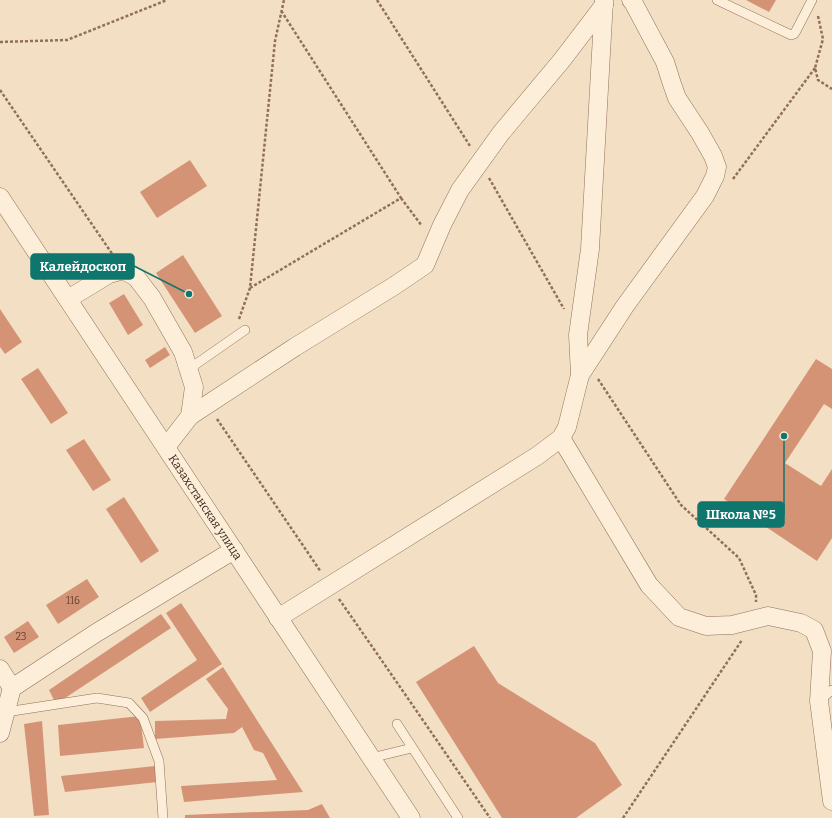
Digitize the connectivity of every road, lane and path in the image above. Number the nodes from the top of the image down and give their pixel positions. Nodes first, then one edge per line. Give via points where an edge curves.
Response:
1 (167, 0) edge
2 (284, 0) edge
3 (631, 0) edge
4 (717, 0) edge
5 (812, 0) edge
6 (604, 2) edge
7 (282, 12) junction
8 (818, 16) dead end
9 (0, 42) edge
10 (815, 68) junction
11 (832, 89) edge
12 (0, 90) edge
13 (729, 184) dead end
14 (0, 196) edge
15 (401, 198) junction
16 (435, 242) junction
17 (123, 270) junction
18 (250, 288) junction
19 (68, 299) junction
20 (245, 330) dead end
21 (233, 339) junction
22 (188, 369) junction
23 (588, 375) junction
24 (207, 405) junction
25 (190, 416) junction
26 (561, 438) junction
27 (166, 447) junction
28 (234, 550) junction
29 (330, 586) junction
30 (278, 618) junction
31 (756, 619) junction
32 (0, 669) edge
33 (12, 688) junction
34 (826, 696) edge
35 (6, 712) junction
36 (397, 724) dead end
37 (0, 733) edge
38 (412, 748) junction
39 (371, 758) junction
40 (832, 801) edge
41 (163, 818) edge
42 (411, 818) edge
43 (458, 818) edge
44 (490, 818) edge
45 (623, 818) edge

1 - 9 path via 67,40
2 - 7 path
3 - 23 street via 665,62 677,98 700,133 717,167 705,196 625,306
4 - 5 lane via 791,35 796,31
6 - 16 street via 562,60 497,138 460,190
6 - 23 street via 590,249 578,335
7 - 15 path
7 - 18 path via 275,41
8 - 10 path via 822,39
10 - 11 path via 818,80
10 - 13 path
12 - 17 path
14 - 19 street, Казахстанская улица
15 - 16 path
15 - 18 path
16 - 24 street via 425,264
17 - 19 street via 109,274
17 - 22 street via 136,277 152,298 183,352
18 - 21 path
19 - 27 street, Казахстанская улица
20 - 21 lane
21 - 22 lane
22 - 25 street via 194,387
23 - 26 street
23 - 31 path via 681,505 739,558 756,595
24 - 25 street
24 - 29 path
25 - 27 street
26 - 29 street via 537,456
26 - 31 street via 649,585 679,617 706,626
27 - 28 street, Казахстанская улица
28 - 30 street, Казахстанская улица
28 - 33 street via 96,633
29 - 30 street
29 - 44 path
30 - 39 street, Казахстанская улица
31 - 34 street via 768,616 801,623 814,630 822,651
31 - 45 path
32 - 33 street
33 - 35 street
34 - 40 street
35 - 37 street
35 - 41 lane via 97,698 129,703 143,718 159,761
36 - 38 lane
38 - 39 lane
38 - 43 lane
39 - 42 street, Казахстанская улица

